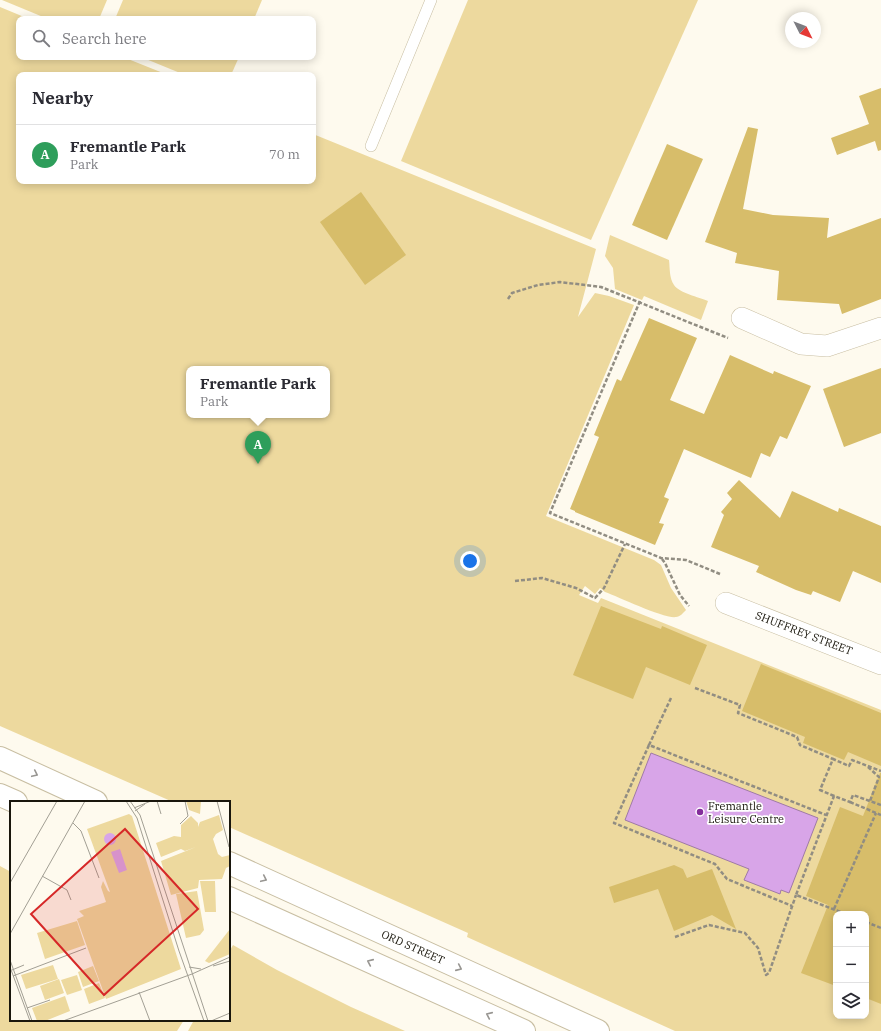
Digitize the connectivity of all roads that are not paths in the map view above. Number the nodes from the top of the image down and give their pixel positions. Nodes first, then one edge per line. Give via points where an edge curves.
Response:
1 (430, 0) edge
2 (371, 146) dead end
3 (742, 318) dead end
4 (881, 328) edge
5 (726, 603) dead end
6 (881, 664) edge
7 (0, 758) edge
8 (0, 795) edge
9 (14, 801) edge
10 (94, 801) edge
11 (230, 863) edge
12 (230, 898) edge
13 (524, 1031) edge
14 (598, 1031) edge

1 - 2 lane
3 - 4 street via 801,344 827,346
5 - 6 street, SHUFFREY STREET
7 -> 10 main road
8 - 9 main road
11 -> 14 main road, ORD STREET
13 -> 12 main road

